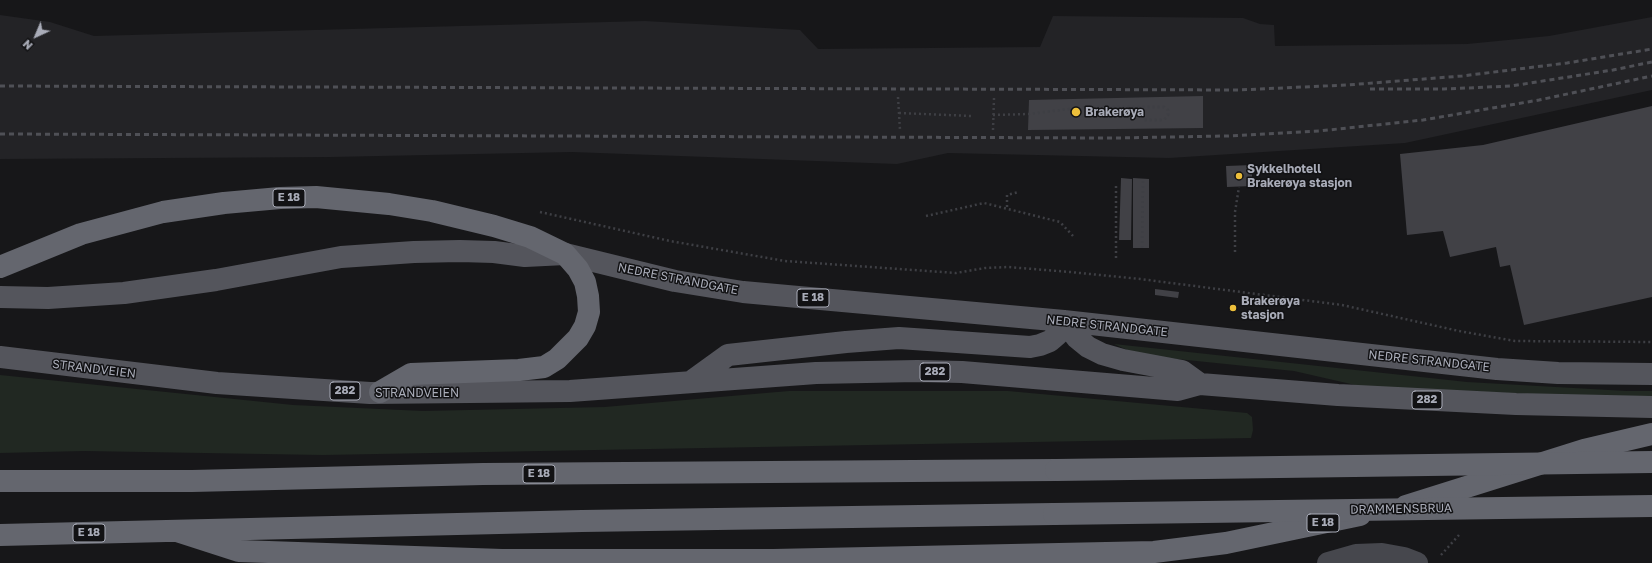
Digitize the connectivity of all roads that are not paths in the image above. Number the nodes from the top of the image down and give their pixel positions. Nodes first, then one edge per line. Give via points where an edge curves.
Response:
1 (566, 254) junction
2 (6, 264) edge
3 (0, 297) edge
4 (1064, 321) junction
5 (0, 357) edge
6 (1652, 374) edge
7 (692, 381) junction
8 (1200, 384) junction
9 (380, 392) junction
10 (1652, 407) edge
11 (1652, 434) edge
12 (1652, 462) edge
13 (0, 481) edge
14 (1652, 506) edge
15 (177, 531) junction
16 (0, 535) edge
17 (1427, 561) edge
18 (1328, 563) edge

1 - 2 highway, E 18 via 530,237 432,211 316,197 224,203 163,212 81,234
1 - 3 main road via 525,256 487,252 414,252 341,258 124,293 48,298
1 - 4 main road, NEDRE STRANDGATE / E 18 via 709,288
1 - 9 highway, E 18 via 585,282 589,312 578,338 557,359 544,367 519,370 411,374
4 - 6 main road, NEDRE STRANDGATE / E 18 via 1497,369
4 - 7 main road, 282 via 1057,335 1040,346 899,338 846,342 728,355
4 - 8 main road via 1077,338 1102,354 1182,371
5 - 9 main road, STRANDVEIEN / 282 via 217,383
7 - 8 main road, 282 via 816,373 917,371 962,372 1178,390
7 - 9 main road, STRANDVEIEN / 282 via 628,388 563,391
8 - 10 main road, 282 via 1338,395 1516,404
11 - 15 highway, E 18 via 1584,450 1416,504 1226,543 1154,552 765,560 502,560 239,551
12 - 13 highway, E 18, bridge
14 - 15 highway, DRAMMENSBRUA / E 18, bridge via 582,521
15 - 16 highway, E 18
17 - 18 main road via 1382,554 1356,555

